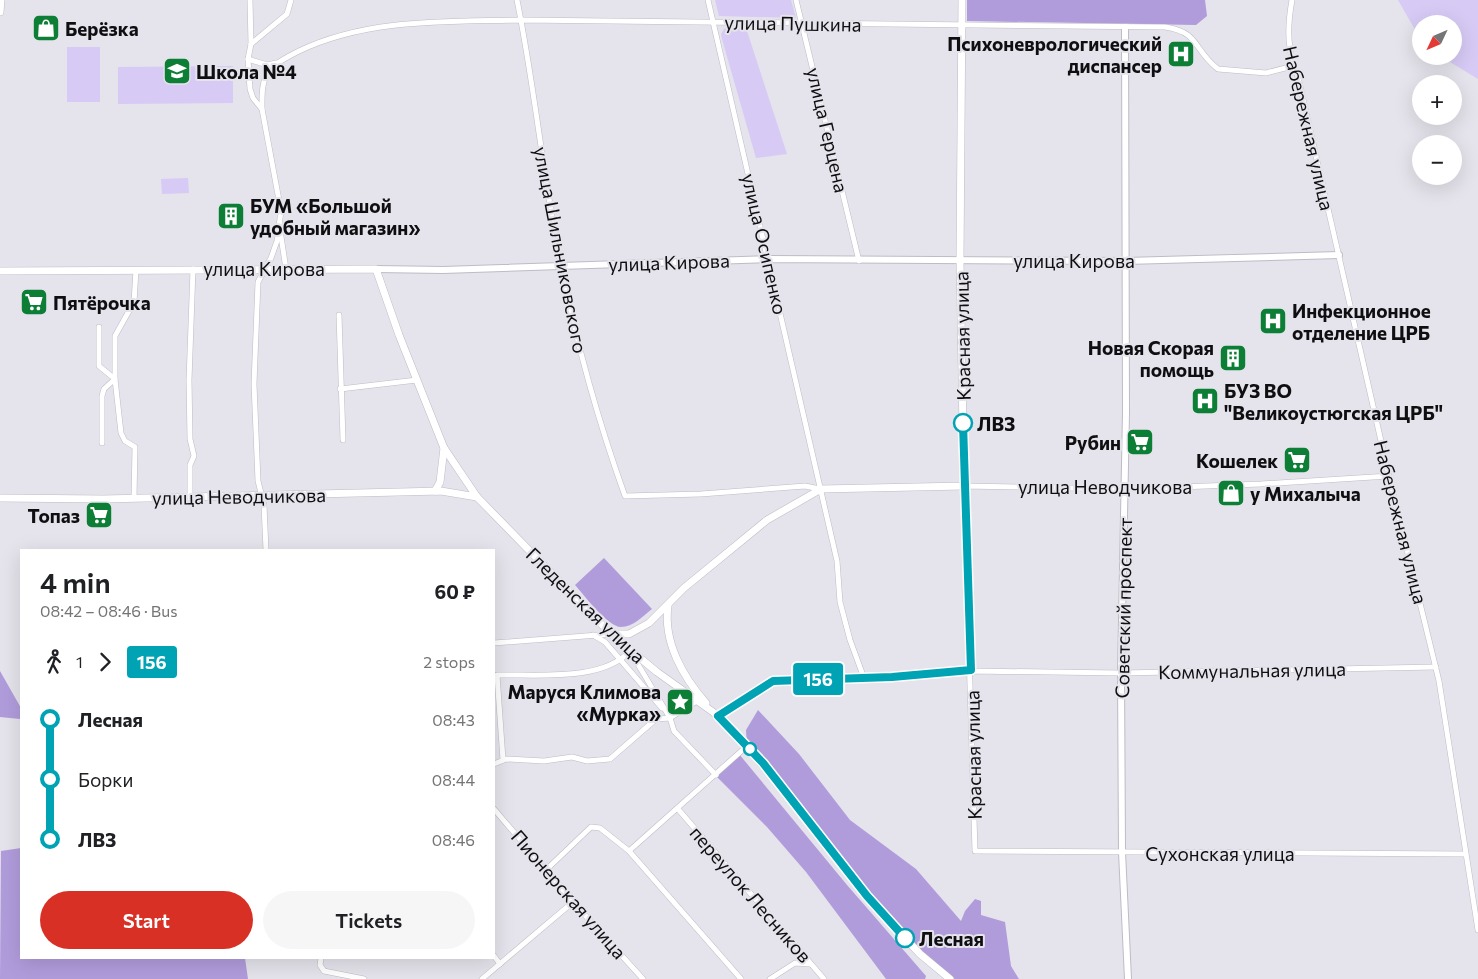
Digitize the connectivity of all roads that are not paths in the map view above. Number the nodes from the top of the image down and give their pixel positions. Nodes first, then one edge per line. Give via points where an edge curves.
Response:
1 (1, 0) edge
2 (250, 0) edge
3 (291, 0) edge
4 (517, 0) edge
5 (708, 0) edge
6 (796, 0) edge
7 (962, 0) edge
8 (1292, 0) edge
9 (0, 12) edge
10 (521, 20) junction
11 (713, 22) junction
12 (803, 24) junction
13 (962, 26) junction
14 (1125, 27) junction
15 (252, 44) junction
16 (248, 59) junction
17 (280, 63) junction
18 (1293, 66) junction
19 (262, 110) junction
20 (280, 226) junction
21 (1339, 256) junction
22 (769, 259) junction
23 (960, 260) junction
24 (859, 261) junction
25 (1126, 261) junction
26 (560, 265) junction
27 (193, 269) junction
28 (265, 269) junction
29 (286, 269) junction
30 (376, 269) junction
31 (136, 270) junction
32 (0, 271) edge
33 (339, 315) dead end
34 (99, 327) dead end
35 (115, 379) junction
36 (417, 380) junction
37 (340, 389) junction
38 (343, 440) dead end
39 (102, 443) dead end
40 (444, 448) junction
41 (1389, 476) junction
42 (964, 486) junction
43 (821, 489) junction
44 (1124, 489) junction
45 (435, 491) junction
46 (262, 495) junction
47 (625, 496) joint
48 (190, 497) junction
49 (477, 497) junction
50 (0, 498) edge
51 (134, 498) junction
52 (266, 549) edge
53 (668, 606) junction
54 (611, 634) junction
55 (593, 635) junction
56 (495, 643) edge
57 (630, 651) junction
58 (619, 659) junction
59 (1436, 668) junction
60 (971, 670) junction
61 (1121, 674) junction
62 (864, 678) junction
63 (698, 701) junction
64 (716, 714) junction
65 (670, 718) junction
66 (747, 746) junction
67 (503, 760) junction
68 (495, 764) edge
69 (716, 775) junction
70 (495, 810) edge
71 (678, 810) junction
72 (629, 851) junction
73 (975, 851) joint
74 (1122, 852) junction
75 (1465, 854) junction
76 (547, 869) junction
77 (573, 902) junction
78 (1478, 930) edge
79 (495, 957) edge
80 (321, 959) edge
81 (500, 964) junction
82 (810, 964) junction
83 (940, 969) junction
84 (364, 979) edge
85 (482, 979) edge
86 (643, 979) edge
87 (741, 979) edge
88 (770, 979) edge
89 (824, 979) edge
90 (938, 979) edge
91 (950, 979) edge
92 (1128, 979) edge

1 - 9 main road
2 - 15 street
3 - 15 street via 288,14
4 - 10 street, улица Шильниковского
5 - 11 street, улица Осипенко
6 - 12 street, улица Герцена
7 - 13 main road, Красная улица
8 - 18 street, Набережная улица via 1288,47
10 - 11 street, улица Пушкина
10 - 17 street, улица Пушкина via 388,25 322,40
10 - 26 street, улица Шильниковского
11 - 12 street, улица Пушкина
11 - 22 street, улица Осипенко
12 - 13 street, улица Пушкина
12 - 24 street, улица Герцена
13 - 14 street, улица Пушкина
13 - 23 main road, Красная улица
14 - 18 street, улица Пушкина via 1181,30 1192,36 1200,51 1218,69 1266,73
14 - 25 street, Советский проспект
15 - 16 street
16 - 17 street via 267,65
16 - 19 street via 250,89
17 - 19 street, улица Пушкина via 271,69 262,87
18 - 21 street, Набережная улица
19 - 20 street via 281,211
20 - 28 street
20 - 29 street
21 - 25 street, улица Кирова
21 - 41 street, Набережная улица
22 - 24 street, улица Кирова
22 - 26 street, улица Кирова
22 - 43 street, улица Осипенко
23 - 24 street, улица Кирова
23 - 25 street, улица Кирова
23 - 42 main road, Красная улица
25 - 44 street, Советский проспект
26 - 30 street, улица Кирова
26 - 47 street, улица Шильниковского via 587,381
27 - 28 main road, улица Кирова
27 - 31 main road, улица Кирова
27 - 48 street via 189,380 190,439 194,456 190,465
28 - 29 main road, улица Кирова
28 - 46 street via 258,282 254,384 258,481
29 - 30 main road, улица Кирова
30 - 36 main road, Гледенская улица
31 - 32 main road, улица Кирова
31 - 35 street via 134,302 115,336
33 - 37 street
34 - 35 street via 99,366
35 - 39 street via 104,389 102,396
35 - 51 street via 122,437 135,447
36 - 37 street
36 - 40 main road, Гледенская улица
37 - 38 street
40 - 45 main road via 440,482
40 - 49 main road, Гледенская улица
41 - 44 street, улица Неводчикова
41 - 59 street, Набережная улица
42 - 43 main road, улица Неводчикова
42 - 44 street, улица Неводчикова
42 - 60 street, Красная улица
43 - 47 street, улица Неводчикова via 805,486
43 - 53 main road, улица Неводчикова via 767,520 691,582
43 - 62 street, улица Осипенко via 837,561 840,602
44 - 61 street, Советский проспект
45 - 46 main road, улица Неводчикова
45 - 49 main road, улица Неводчикова
46 - 48 main road, улица Неводчикова
46 - 52 street
48 - 51 main road, улица Неводчикова
49 - 54 main road, Гледенская улица
50 - 51 main road, улица Неводчикова
53 - 54 main road, улица Неводчикова via 638,630
53 - 64 main road via 667,627 678,662 698,694
54 - 55 street
54 - 57 main road, Гледенская улица
55 - 56 street
55 - 58 street via 605,642
57 - 58 street
57 - 63 main road, Гледенская улица
57 - 65 street
58 - 65 street
58 - 67 street via 592,672 497,675
59 - 61 street, Коммунальная улица
59 - 75 street, Набережная улица
60 - 61 street, Коммунальная улица
60 - 62 street, Коммунальная улица
60 - 73 street, Красная улица
61 - 74 street, Советский проспект
62 - 64 street, Коммунальная улица via 773,681
63 - 64 main road, Гледенская улица
63 - 65 street
64 - 66 main road, Гледенская улица
65 - 67 street via 656,719 610,758
65 - 69 street via 674,731
66 - 69 street
66 - 83 main road, Гледенская улица via 877,908 920,954
67 - 68 street
69 - 71 street
70 - 76 street, Пионерская улица
71 - 72 street
71 - 82 street, переулок Лесников
72 - 76 street via 600,828 591,827
72 - 87 street
73 - 74 street, Сухонская улица
74 - 75 street, Сухонская улица
74 - 92 street, Советский проспект
75 - 78 street, Набережная улица
76 - 77 street, Пионерская улица
77 - 81 street
77 - 86 street, Пионерская улица
79 - 81 street
80 - 84 street via 324,970
81 - 85 street
82 - 88 street via 795,963
82 - 89 street, переулок Лесников
83 - 90 street
83 - 91 main road, Гледенская улица

